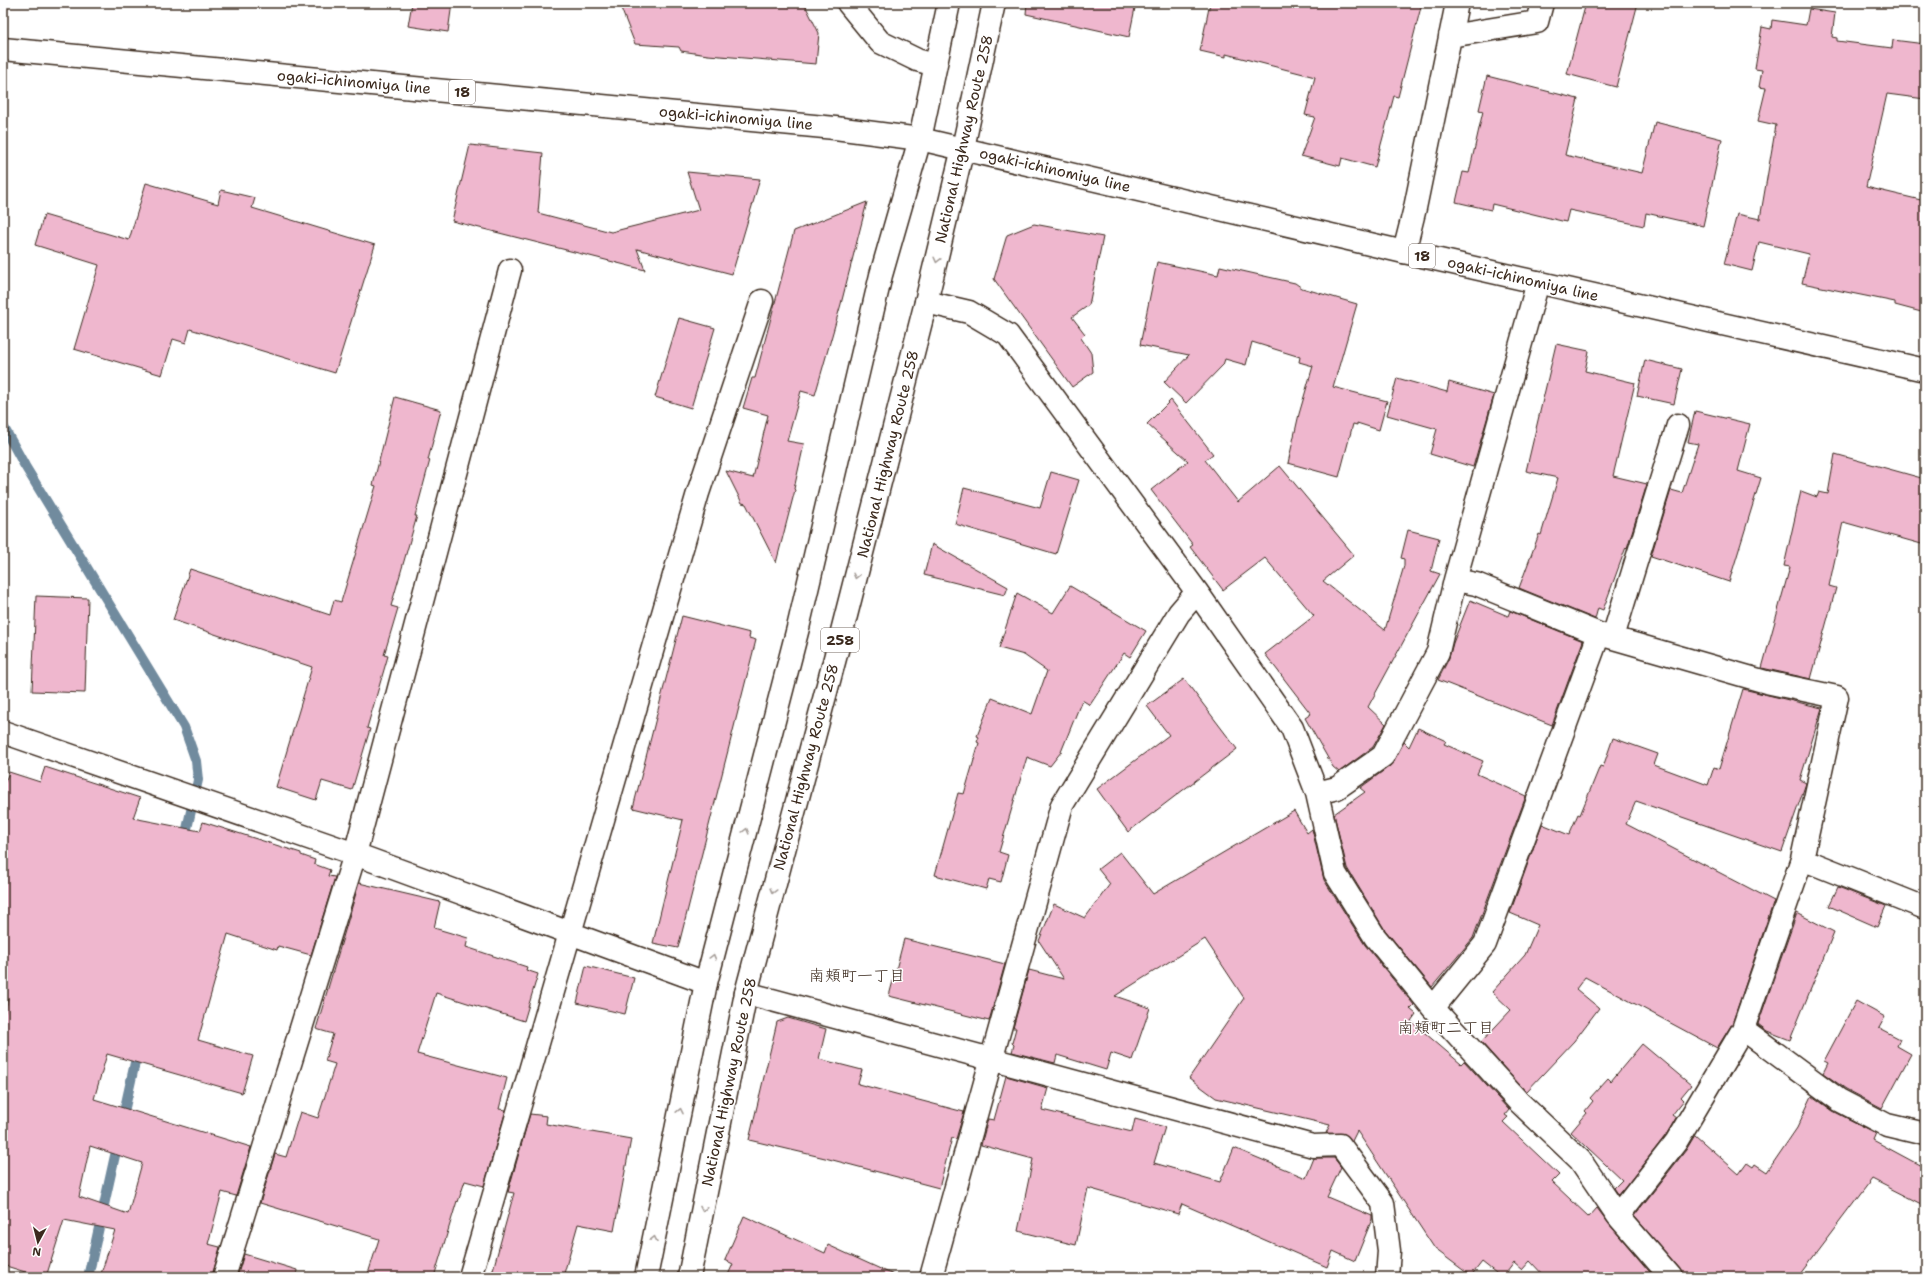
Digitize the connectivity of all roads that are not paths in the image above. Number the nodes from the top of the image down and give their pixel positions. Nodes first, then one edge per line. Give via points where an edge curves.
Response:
1 (848, 3) edge
2 (949, 3) edge
3 (994, 3) edge
4 (1457, 3) edge
5 (1542, 3) edge
6 (1450, 36) junction
7 (3, 49) edge
8 (935, 65) junction
9 (920, 139) junction
10 (963, 148) junction
11 (1404, 252) junction
12 (510, 270) dead end
13 (1538, 282) junction
14 (762, 301) dead end
15 (926, 302) junction
16 (1925, 370) edge
17 (1678, 425) dead end
18 (1455, 580) junction
19 (1197, 592) junction
20 (1606, 635) junction
21 (3, 732) edge
22 (1317, 793) junction
23 (355, 854) junction
24 (1802, 859) junction
25 (1925, 908) edge
26 (571, 934) junction
27 (706, 983) junction
28 (746, 993) junction
29 (1433, 1008) junction
30 (1743, 1029) junction
31 (993, 1058) junction
32 (1925, 1134) edge
33 (1618, 1216) junction
34 (224, 1277) edge
35 (470, 1277) edge
36 (646, 1277) edge
37 (689, 1277) edge
38 (931, 1277) edge
39 (1387, 1277) edge
40 (1671, 1277) edge

1 - 8 main road via 880,42 916,60
2 - 8 main road, 258
3 - 10 main road, National Highway Route 258 / 258
4 - 6 main road
5 - 6 main road via 1537,22
6 - 11 main road
7 - 9 main road, ogaki-ichinomiya line / 18 via 835,128
8 - 9 main road, 258
9 - 10 main road, ogaki-ichinomiya line / 18
27 -> 9 main road, 258 via 798,628 881,275
10 - 11 main road, ogaki-ichinomiya line / 18
10 -> 15 main road, National Highway Route 258 / 258
11 - 13 main road, ogaki-ichinomiya line / 18
12 - 23 main road
13 - 16 main road, ogaki-ichinomiya line / 18
13 - 18 main road
14 - 26 main road via 698,494
15 - 19 main road via 969,312 1008,335
15 -> 28 main road, National Highway Route 258 / 258
17 - 20 main road
18 - 20 main road via 1476,584
18 - 22 main road via 1438,652 1383,756 1337,788
19 - 22 main road via 1292,728
19 - 31 main road via 1179,612 1062,805
20 - 24 main road via 1766,682 1837,696
20 - 29 main road via 1485,944
21 - 23 main road
22 - 29 main road via 1334,873 1375,937
23 - 26 main road
23 - 34 main road
24 - 25 main road
24 - 30 main road
26 - 27 main road
26 - 35 main road
36 -> 27 main road, 258
28 - 31 main road
28 -> 37 main road, National Highway Route 258 / 258
29 - 33 main road via 1520,1102 1580,1160
30 - 32 main road via 1839,1100 1887,1125
30 - 33 main road via 1676,1142
31 - 38 main road
31 - 39 main road via 1313,1146 1340,1144 1383,1203 1389,1251
33 - 40 main road

